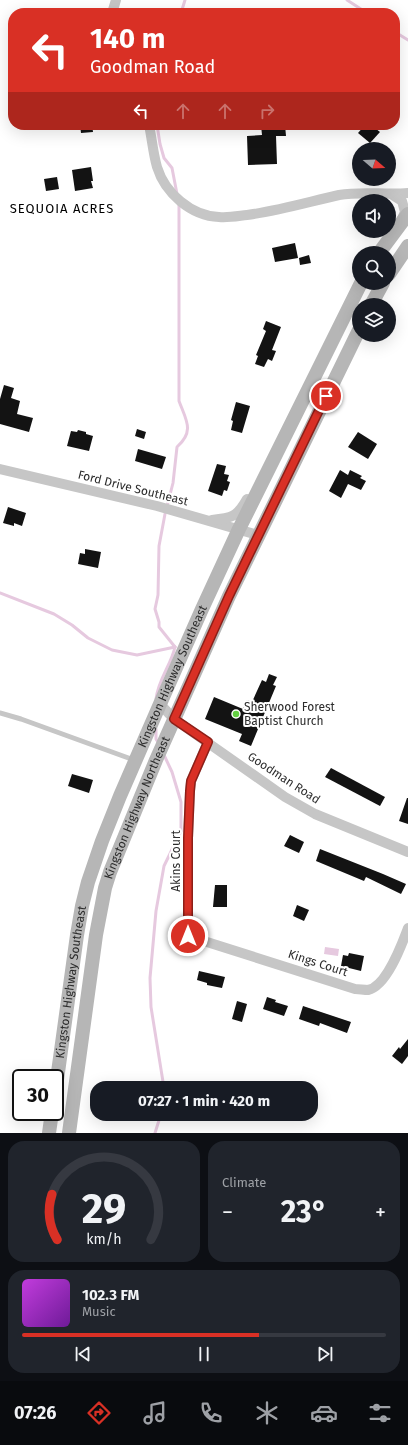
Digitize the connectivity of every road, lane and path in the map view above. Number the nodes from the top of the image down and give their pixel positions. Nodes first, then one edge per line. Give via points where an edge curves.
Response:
1 (150, 130) edge
2 (408, 193) edge
3 (391, 194) joint
4 (396, 197) edge
5 (404, 219) edge
6 (385, 246) edge
7 (408, 246) edge
8 (396, 264) edge
9 (358, 290) edge
10 (353, 342) edge
11 (290, 427) junction
12 (0, 468) edge
13 (208, 521) junction
14 (239, 529) junction
15 (258, 535) junction
16 (160, 704) junction
17 (0, 713) edge
18 (174, 719) junction
19 (208, 742) junction
20 (135, 760) junction
21 (408, 852) edge
22 (408, 928) edge
23 (188, 936) joint
24 (58, 1069) edge
25 (50, 1121) edge
26 (48, 1133) edge
27 (68, 1133) edge

1 - 3 street via 157,167 163,180 183,204 207,215 219,217 259,213 365,192
2 - 3 street
4 - 5 street via 402,201
5 - 6 main road
7 - 8 main road
9 - 11 main road, Kingston Highway Southeast
10 - 15 main road, Kingston Highway Northeast
11 - 13 street via 261,471 241,509 231,518
11 - 14 main road, Kingston Highway Southeast
12 - 13 street, Ford Drive Southeast
13 - 14 street, Ford Drive Southeast
14 - 15 street, Ford Drive Southeast
14 - 16 main road, Kingston Highway Southeast
15 - 18 main road, Kingston Highway Northeast
16 - 18 street, Goodman Road
16 - 20 main road, Kingston Highway Southeast
17 - 20 lane
18 - 19 street, Goodman Road
18 - 27 main road, Kingston Highway Northeast via 117,852 105,888
19 - 21 street, Goodman Road via 285,797 315,814
19 - 23 street, Akins Court via 191,781
20 - 24 main road, Kingston Highway Southeast via 88,882 77,936
22 - 23 street, Kings Court via 393,963 378,984 369,990 355,989
25 - 26 main road

